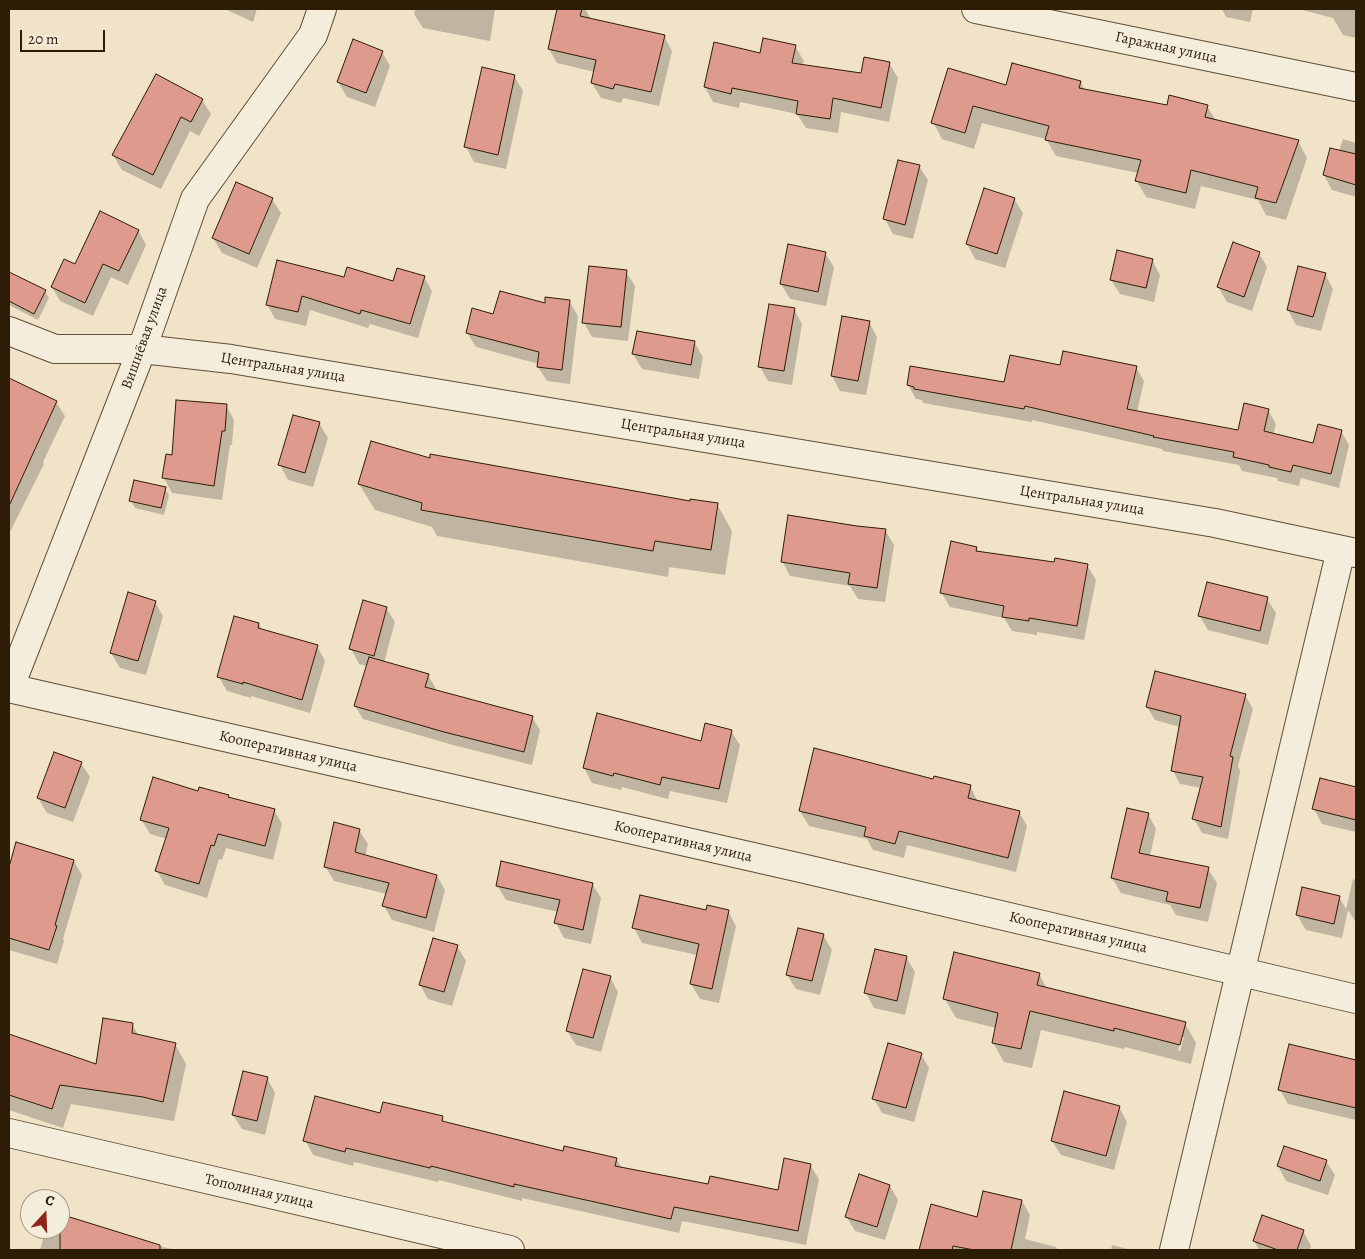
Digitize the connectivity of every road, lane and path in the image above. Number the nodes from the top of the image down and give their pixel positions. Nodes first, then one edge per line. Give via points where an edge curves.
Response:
1 (322, 9) edge
2 (976, 9) edge
3 (1356, 87) edge
4 (9, 331) edge
5 (142, 349) junction
6 (1348, 552) edge
7 (9, 689) edge
8 (1240, 972) junction
9 (1356, 999) edge
10 (9, 1134) edge
11 (510, 1250) edge
12 (1174, 1250) edge

1 - 5 street, Вишнёвая улица via 313,35 195,199
2 - 3 street, Гаражная улица
4 - 5 street, Центральная улица via 55,349
5 - 6 street, Центральная улица via 241,360 1157,513
5 - 7 street, Вишнёвая улица
6 - 8 street
7 - 8 street, Кооперативная улица via 801,868
8 - 9 street, Кооперативная улица
8 - 12 street
10 - 11 street, Тополиная улица

